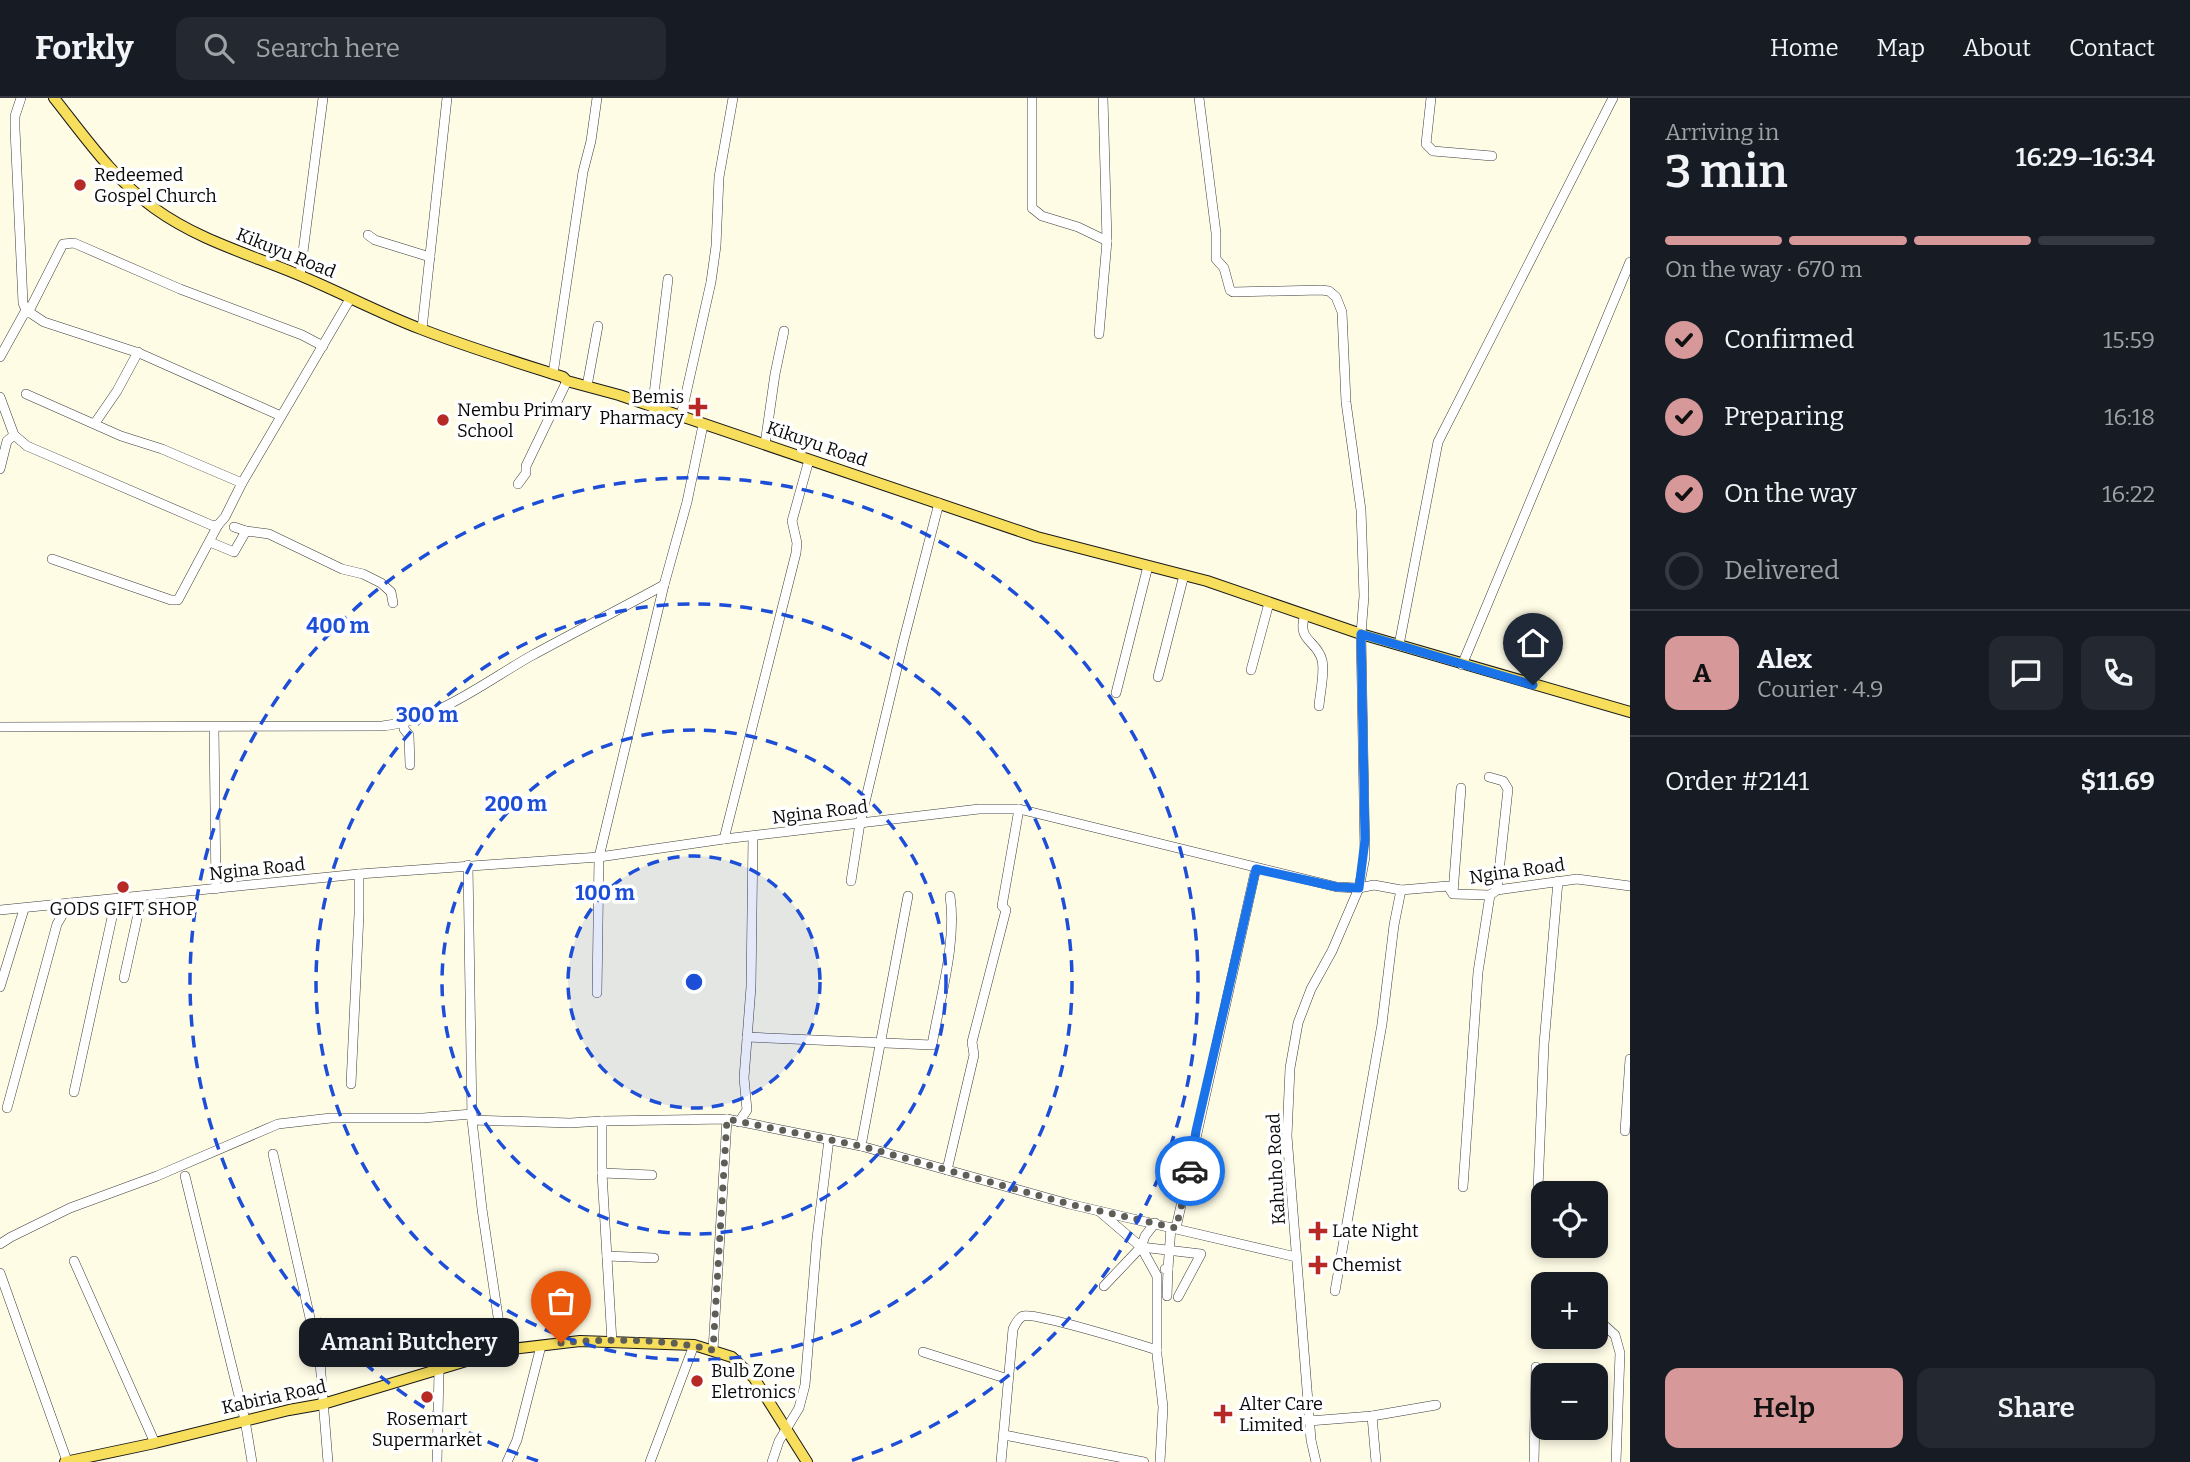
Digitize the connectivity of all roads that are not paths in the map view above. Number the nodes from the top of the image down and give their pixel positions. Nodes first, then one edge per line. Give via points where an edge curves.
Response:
1 (21, 98) edge
2 (54, 98) edge
3 (323, 98) edge
4 (447, 98) edge
5 (597, 98) edge
6 (733, 98) edge
7 (1032, 98) edge
8 (1102, 98) edge
9 (1199, 98) edge
10 (1431, 98) edge
11 (1613, 98) edge
12 (1492, 156) dead end
13 (368, 235) dead end
14 (1107, 241) junction
15 (430, 257) junction
16 (1630, 262) edge
17 (300, 275) junction
18 (668, 279) dead end
19 (350, 299) junction
20 (27, 311) junction
21 (598, 326) dead end
22 (422, 329) junction
23 (784, 331) dead end
24 (1099, 334) dead end
25 (323, 346) junction
26 (138, 352) junction
27 (0, 357) edge
28 (553, 374) junction
29 (567, 381) junction
30 (587, 386) junction
31 (26, 394) dead end
32 (0, 397) edge
33 (650, 406) junction
34 (281, 416) junction
35 (681, 416) junction
36 (95, 423) junction
37 (703, 425) junction
38 (14, 435) junction
39 (765, 444) junction
40 (808, 460) junction
41 (0, 469) edge
42 (242, 483) junction
43 (517, 484) dead end
44 (939, 503) junction
45 (218, 525) junction
46 (234, 527) dead end
47 (246, 531) junction
48 (210, 542) junction
49 (52, 559) dead end
50 (1148, 566) junction
51 (1184, 575) junction
52 (664, 585) junction
53 (393, 603) dead end
54 (1269, 603) junction
55 (1305, 615) junction
56 (1361, 634) junction
57 (1399, 645) junction
58 (1462, 665) junction
59 (1251, 670) dead end
60 (1158, 677) dead end
61 (1116, 693) dead end
62 (1319, 706) dead end
63 (1630, 712) edge
64 (404, 723) junction
65 (0, 727) edge
66 (214, 727) junction
67 (410, 765) dead end
68 (1489, 777) dead end
69 (1461, 788) dead end
70 (1019, 809) junction
71 (860, 823) junction
72 (753, 836) junction
73 (724, 839) junction
74 (599, 857) junction
75 (468, 865) junction
76 (1256, 869) junction
77 (359, 874) junction
78 (851, 881) dead end
79 (1558, 881) junction
80 (1630, 886) edge
81 (1359, 888) junction
82 (216, 889) junction
83 (1401, 890) junction
84 (1494, 892) junction
85 (1453, 894) junction
86 (908, 896) dead end
87 (950, 896) dead end
88 (142, 897) junction
89 (116, 899) junction
90 (69, 904) junction
91 (24, 909) junction
92 (0, 910) edge
93 (124, 978) dead end
94 (0, 987) edge
95 (597, 993) dead end
96 (747, 1037) junction
97 (880, 1042) junction
98 (1630, 1059) edge
99 (351, 1084) dead end
100 (74, 1093) dead end
101 (7, 1108) dead end
102 (472, 1117) junction
103 (727, 1119) junction
104 (602, 1121) junction
105 (739, 1122) junction
106 (1625, 1131) dead end
107 (829, 1139) junction
108 (861, 1146) junction
109 (273, 1154) dead end
110 (947, 1170) junction
111 (602, 1173) junction
112 (652, 1175) dead end
113 (185, 1176) dead end
114 (1538, 1181) edge
115 (1463, 1187) dead end
116 (1098, 1210) junction
117 (1154, 1223) junction
118 (1174, 1228) junction
119 (0, 1244) edge
120 (1142, 1247) junction
121 (1170, 1251) junction
122 (607, 1256) junction
123 (1296, 1256) junction
124 (654, 1258) dead end
125 (74, 1261) dead end
126 (1152, 1268) junction
127 (1168, 1269) junction
128 (0, 1273) edge
129 (1104, 1286) dead end
130 (1335, 1291) dead end
131 (1167, 1296) dead end
132 (1178, 1297) dead end
133 (1608, 1329) edge
134 (612, 1342) junction
135 (694, 1345) junction
136 (541, 1346) junction
137 (503, 1350) junction
138 (713, 1350) junction
139 (1157, 1350) junction
140 (923, 1352) dead end
141 (439, 1371) junction
142 (1008, 1379) junction
143 (323, 1404) junction
144 (1436, 1405) dead end
145 (1372, 1416) junction
146 (245, 1420) junction
147 (1309, 1421) junction
148 (786, 1428) junction
149 (1004, 1435) junction
150 (1535, 1440) edge
151 (155, 1443) junction
152 (66, 1462) edge
153 (252, 1462) edge
154 (328, 1462) edge
155 (437, 1462) edge
156 (507, 1462) edge
157 (650, 1462) edge
158 (772, 1462) edge
159 (807, 1462) edge
160 (1001, 1462) edge
161 (1144, 1462) edge
162 (1160, 1462) edge
163 (1316, 1462) edge
164 (1376, 1462) edge
165 (1535, 1462) edge
166 (1616, 1462) edge

1 - 20 street via 15,130 19,248
2 - 17 main road, Kikuyu Road via 104,162 151,206 182,228
3 - 17 street
4 - 15 street
5 - 28 street
6 - 35 street via 719,177 711,282
7 - 14 street via 1032,208
8 - 14 street
9 - 56 street, Kahuho Road via 1216,259 1224,268 1230,290 1329,291 1342,312 1346,402 1361,510
10 - 12 street via 1429,149
11 - 57 street via 1438,442
13 - 15 street
14 - 24 street
15 - 22 street
16 - 58 street
17 - 19 main road, Kikuyu Road
18 - 33 street
19 - 22 main road, Kikuyu Road
19 - 25 street
20 - 25 street via 63,244 74,243
20 - 26 street via 44,322
20 - 27 street
21 - 30 street
22 - 28 main road, Kikuyu Road
23 - 39 street
25 - 34 street
26 - 34 street
26 - 36 street
28 - 29 main road, Kikuyu Road
29 - 30 main road, Kikuyu Road
29 - 43 street
30 - 33 main road, Kikuyu Road
31 - 36 street
32 - 38 street
33 - 35 main road, Kikuyu Road
34 - 42 street
35 - 37 main road, Kikuyu Road
36 - 42 street
37 - 39 main road, Kikuyu Road
37 - 52 street
38 - 41 street via 7,441
38 - 45 street via 27,446
39 - 40 main road, Kikuyu Road
40 - 44 main road, Kikuyu Road
40 - 73 street via 792,521 796,553
42 - 45 street
44 - 50 main road, Kikuyu Road via 1037,537
44 - 71 street
45 - 48 street
46 - 47 street
47 - 48 street via 237,551
47 - 53 street via 269,534 342,569 363,574 391,592
48 - 49 street via 178,600
50 - 51 main road, Kikuyu Road
50 - 61 street
51 - 54 main road, Kikuyu Road
51 - 60 street
52 - 64 street via 425,717
52 - 74 street
54 - 55 main road, Kikuyu Road
54 - 59 street
55 - 56 main road, Kikuyu Road
55 - 62 street via 1304,635 1322,663
56 - 57 main road, Kikuyu Road
56 - 81 street, Kahuho Road via 1365,840
57 - 58 main road, Kikuyu Road
58 - 63 main road, Kikuyu Road
64 - 66 street
64 - 67 street
65 - 66 street
66 - 82 street
68 - 84 street via 1503,781 1507,789
69 - 85 street
70 - 71 street, Ngina Road via 979,809
70 - 76 street, Ngina Road
70 - 110 street via 1002,906 1006,910 972,1042 974,1055
71 - 72 street, Ngina Road
71 - 78 street
72 - 73 street, Ngina Road
72 - 96 street
73 - 74 street, Ngina Road
74 - 75 street, Ngina Road
74 - 95 street
75 - 77 street, Ngina Road
75 - 102 street
76 - 81 street, Ngina Road
76 - 118 street
77 - 82 street, Ngina Road
77 - 99 street
79 - 80 street, Ngina Road
79 - 84 street, Ngina Road
79 - 114 street
81 - 83 street, Ngina Road
81 - 123 street, Kahuho Road via 1297,1023 1287,1136
82 - 88 street, Ngina Road
83 - 85 street, Ngina Road via 1448,886
83 - 130 street
84 - 85 street, Ngina Road
84 - 115 street via 1479,972
86 - 97 street
87 - 97 street via 951,938 932,1045
88 - 89 street, Ngina Road
88 - 93 street
89 - 90 street, Ngina Road
89 - 100 street
90 - 91 street, Ngina Road
90 - 101 street via 57,924
91 - 92 street, Ngina Road
91 - 94 street
96 - 97 street
96 - 105 street via 747,1110
97 - 108 street
98 - 106 street
102 - 104 street
102 - 119 street via 331,1118 278,1125 70,1208
102 - 137 street
103 - 104 street
103 - 105 street
103 - 138 street
104 - 111 street
105 - 107 street
107 - 108 street
107 - 148 street via 805,1385 799,1408
108 - 110 street
109 - 143 street via 320,1362
110 - 116 street
111 - 112 street
111 - 122 street
113 - 146 street
116 - 117 street
116 - 120 street
117 - 118 street
117 - 120 street
118 - 121 street
118 - 123 street
120 - 121 street
120 - 126 street
120 - 129 street
121 - 127 street
121 - 132 street via 1201,1254
122 - 124 street
122 - 134 street
123 - 147 street, Kahuho Road
125 - 151 street
126 - 127 street
126 - 139 street via 1157,1276
127 - 131 street
128 - 152 street
133 - 166 street via 1620,1353
134 - 135 main road, Kabiria Road
134 - 136 main road, Kabiria Road
135 - 138 main road, Kabiria Road
135 - 157 street
136 - 137 main road, Kabiria Road
136 - 156 street
137 - 141 main road, Kabiria Road
138 - 148 main road, Kabiria Road via 732,1357 754,1378
139 - 142 street via 1024,1315 1013,1329
139 - 162 street via 1163,1407
140 - 142 street
141 - 143 main road, Kabiria Road
141 - 155 street
142 - 149 street
143 - 146 main road, Kabiria Road
143 - 154 street
144 - 145 street
145 - 147 street
145 - 164 street
146 - 151 main road, Kabiria Road
146 - 153 street
147 - 163 street, Kahuho Road
148 - 158 street
148 - 159 main road, Kabiria Road
149 - 160 street
149 - 161 street
150 - 165 street
151 - 152 main road, Kabiria Road

